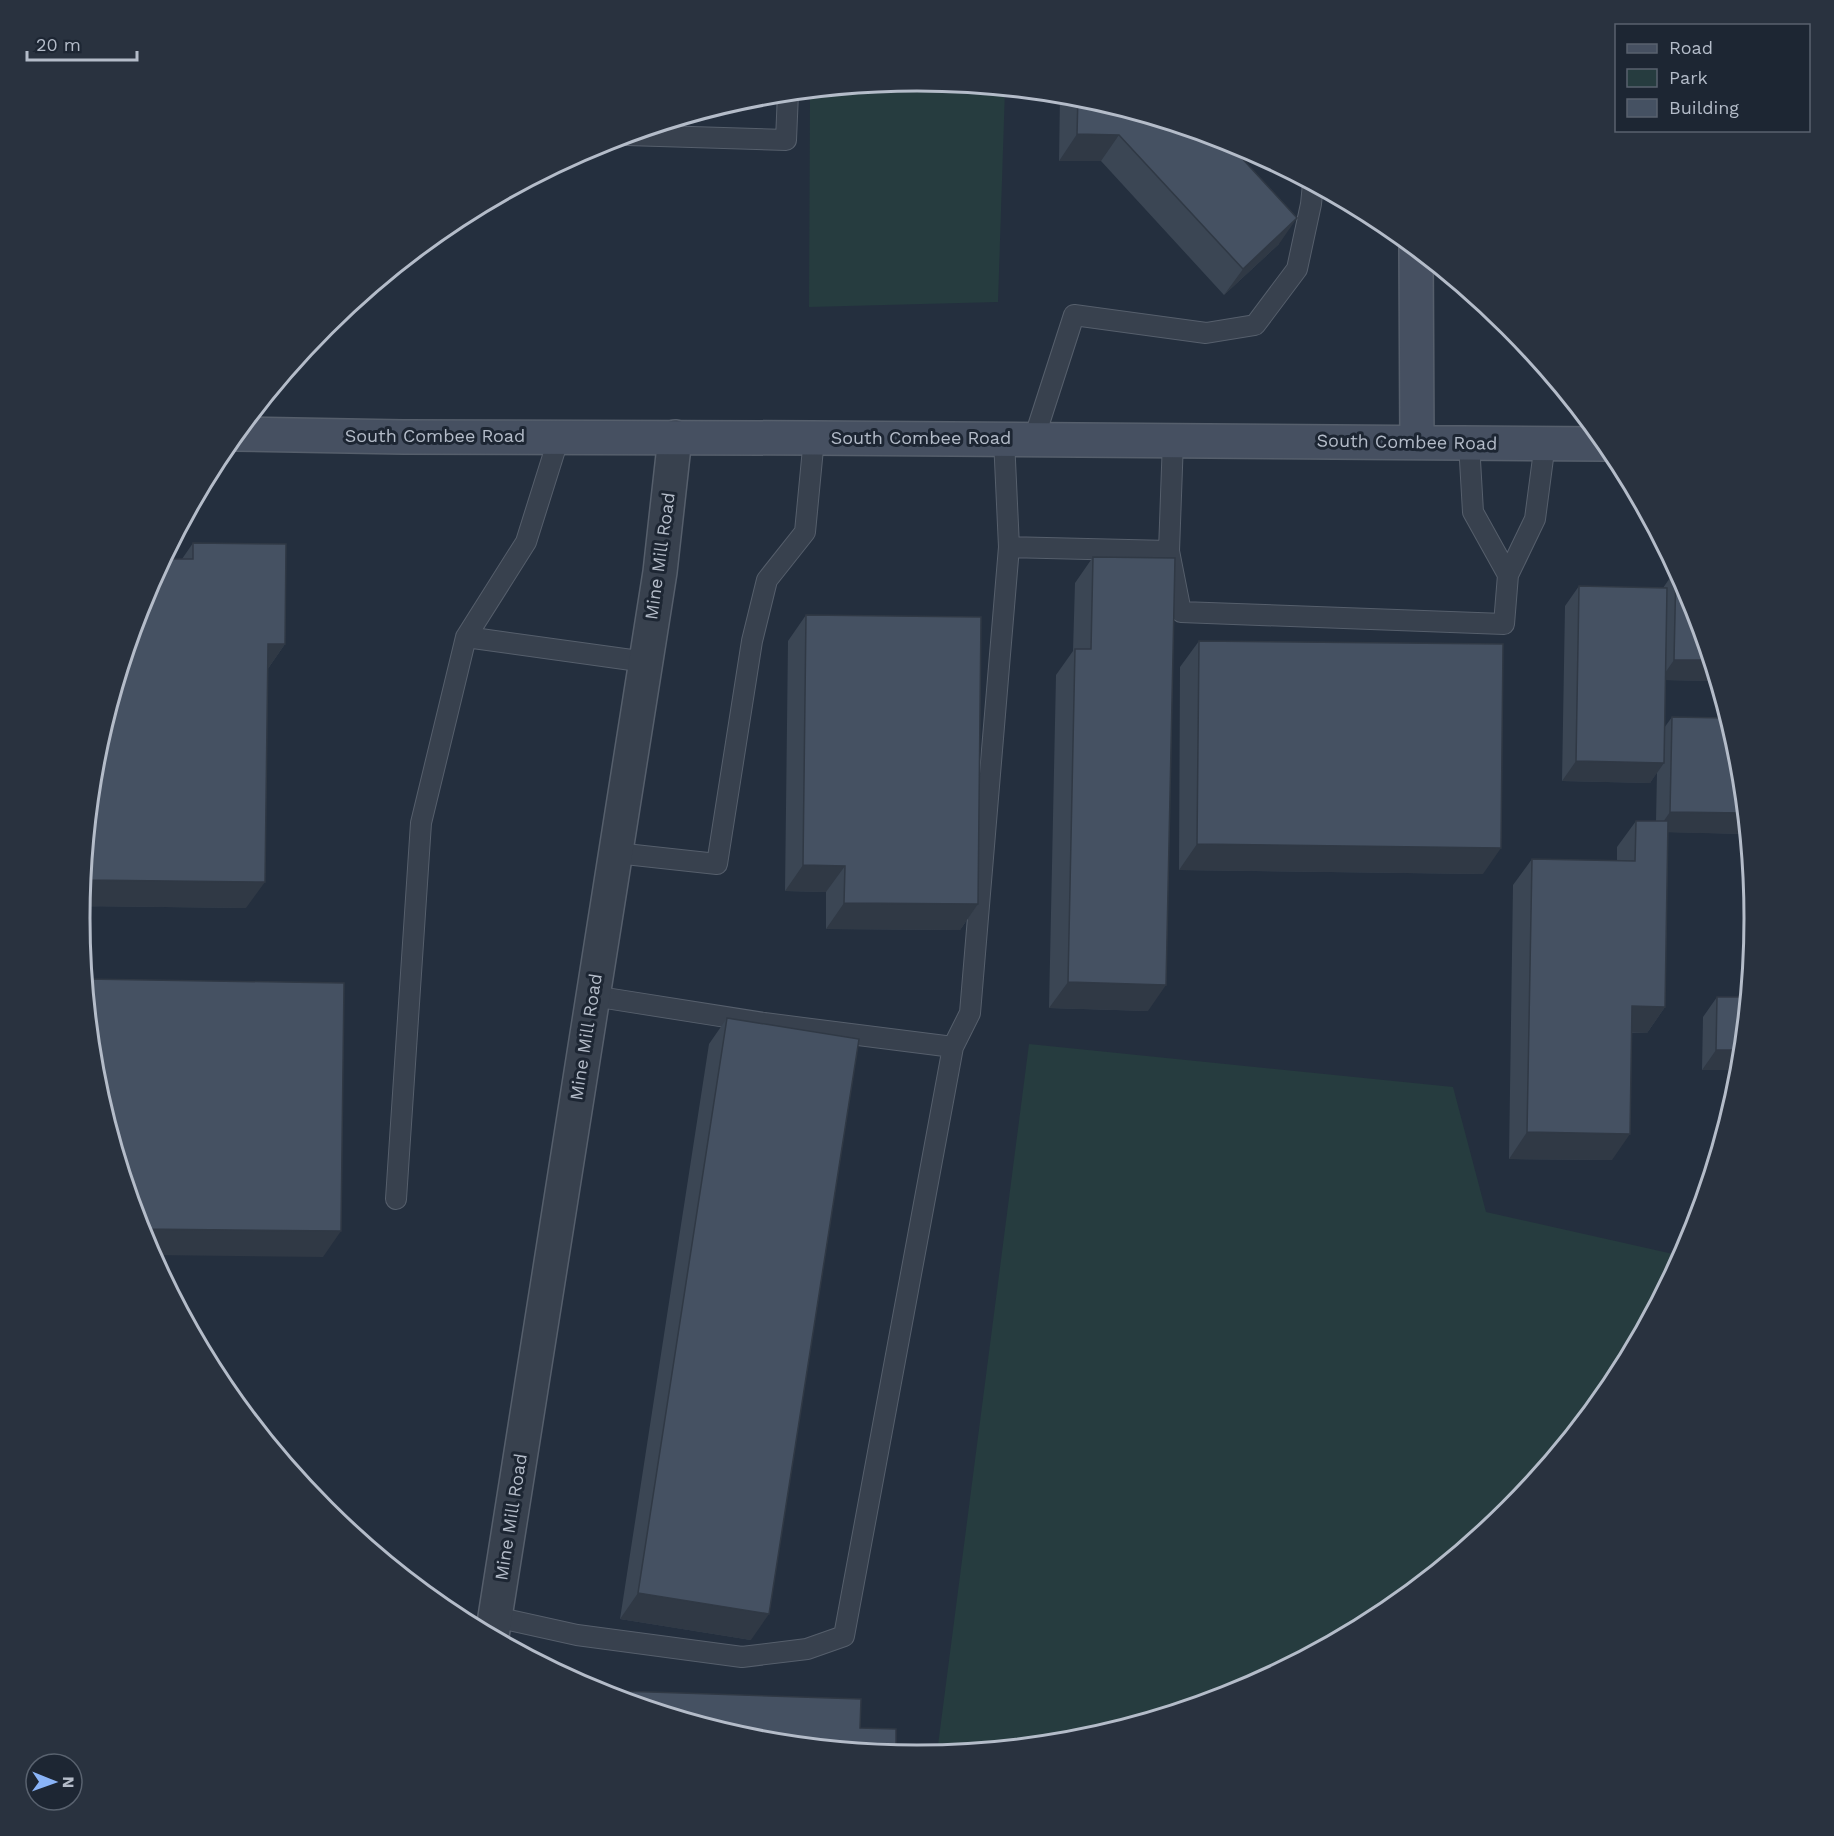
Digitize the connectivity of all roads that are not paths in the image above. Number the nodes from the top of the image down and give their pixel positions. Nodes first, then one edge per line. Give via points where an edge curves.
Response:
1 (788, 102) edge
2 (649, 136) edge
3 (1312, 192) edge
4 (1416, 259) edge
5 (249, 432) edge
6 (559, 437) junction
7 (675, 437) junction
8 (814, 438) junction
9 (1019, 439) junction
10 (1173, 440) junction
11 (1417, 442) junction
12 (1469, 443) junction
13 (1545, 443) junction
14 (1594, 444) edge
15 (1009, 547) junction
16 (1169, 552) junction
17 (1508, 575) junction
18 (466, 637) junction
19 (645, 662) junction
20 (616, 853) junction
21 (593, 996) junction
22 (953, 1047) junction
23 (396, 1199) dead end
24 (493, 1626) edge

1 - 2 lane via 786,140
3 - 9 lane via 1297,269 1255,325 1206,333 1074,315
4 - 11 main road
5 - 6 main road, South Combee Road
6 - 7 main road, South Combee Road
6 - 18 lane via 526,542
7 - 8 main road, South Combee Road
7 - 19 street, Mine Mill Road
8 - 9 main road, South Combee Road
8 - 20 lane via 805,532 767,580 752,641 717,864
9 - 10 main road, South Combee Road
9 - 15 lane
10 - 11 main road, South Combee Road
10 - 16 lane
11 - 12 main road, South Combee Road
12 - 13 main road, South Combee Road
12 - 17 lane via 1473,512
13 - 14 main road, South Combee Road
13 - 17 lane via 1535,519
15 - 16 lane
15 - 22 lane via 970,1012
16 - 17 lane via 1181,612 1504,624
18 - 19 lane
18 - 23 lane via 421,824
19 - 20 street, Mine Mill Road
20 - 21 street, Mine Mill Road
21 - 22 lane
21 - 24 street, Mine Mill Road
22 - 24 lane via 844,1636 807,1649 742,1657

